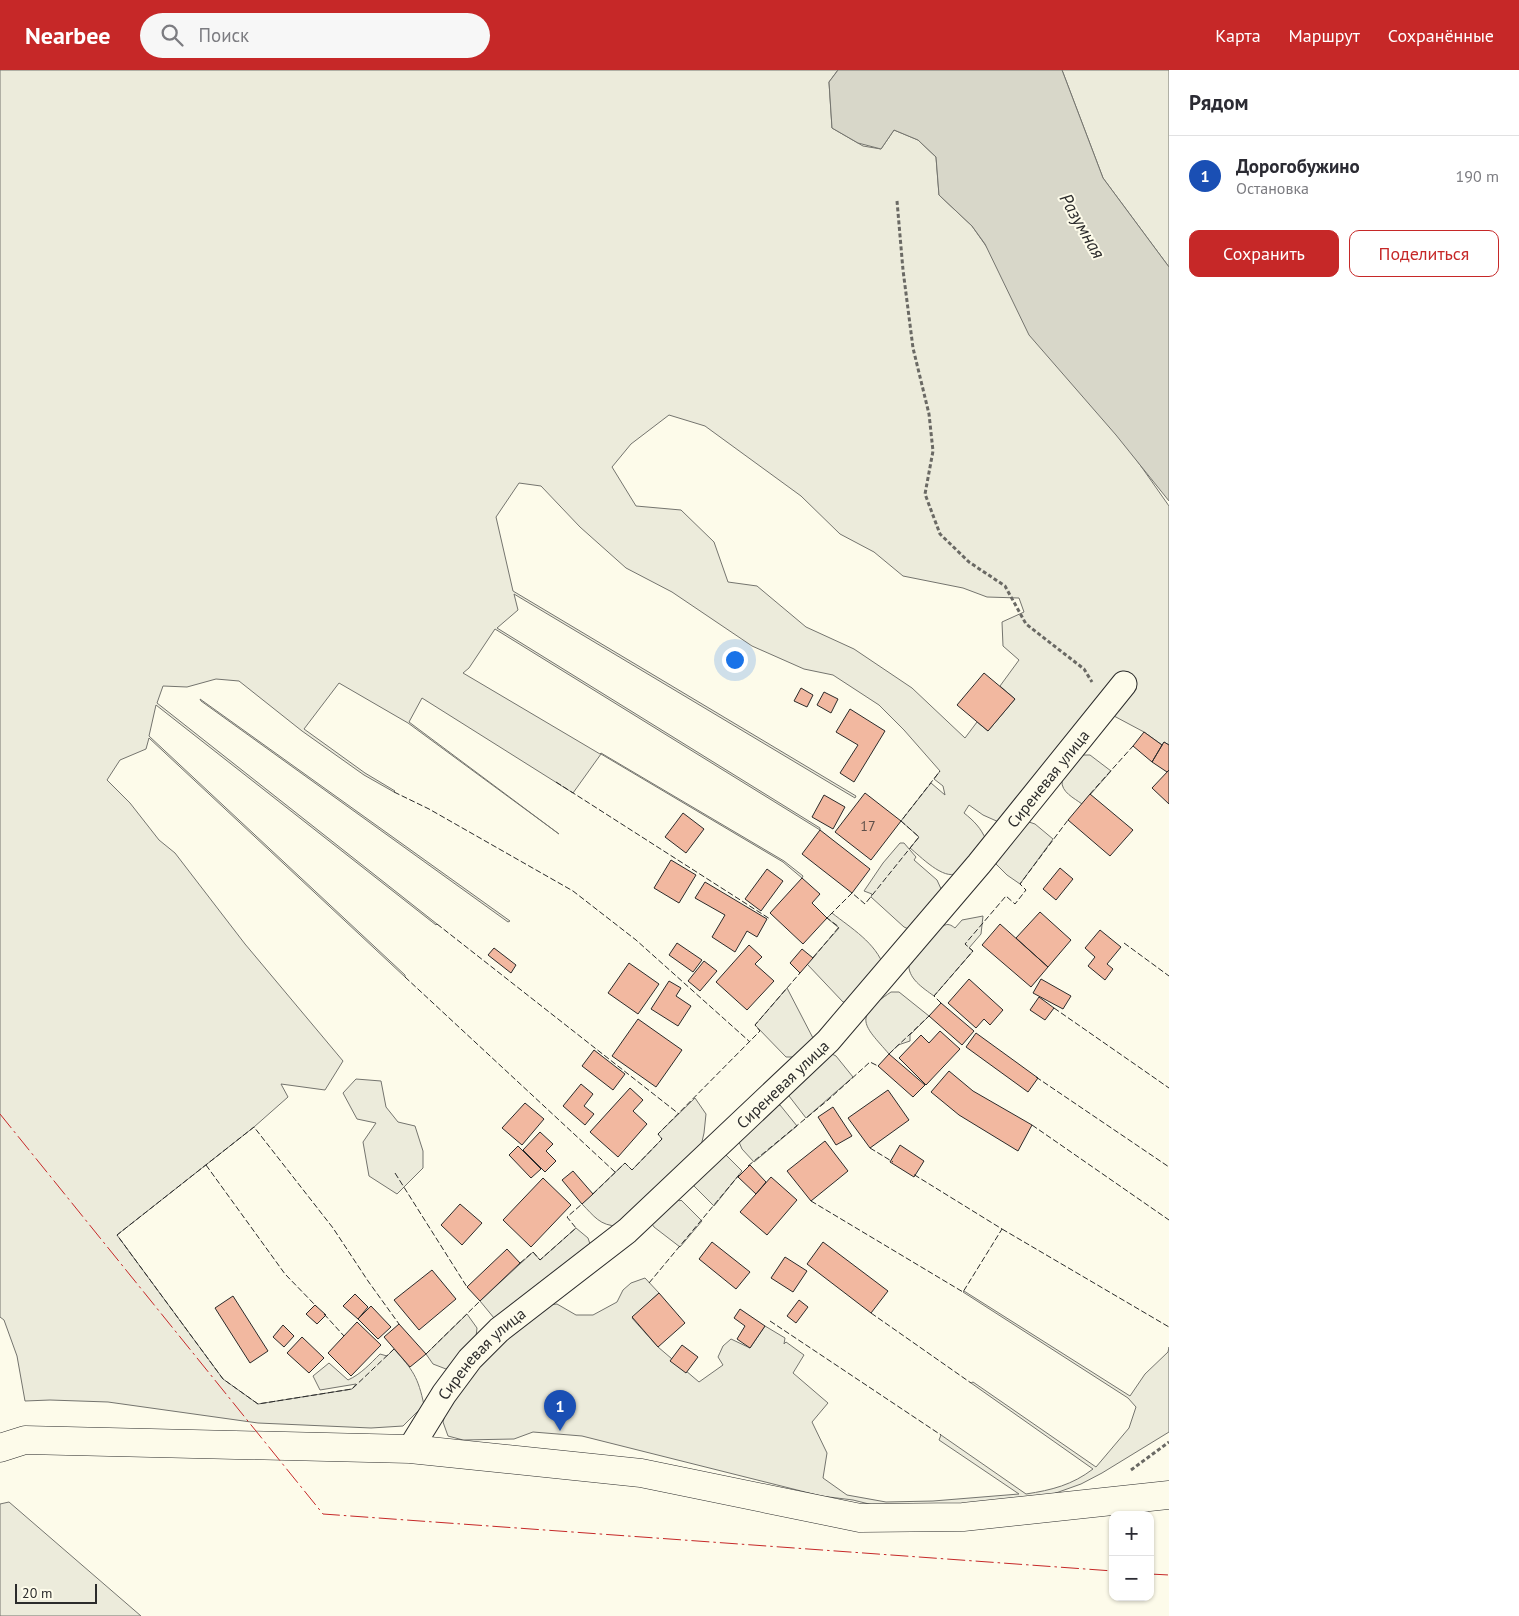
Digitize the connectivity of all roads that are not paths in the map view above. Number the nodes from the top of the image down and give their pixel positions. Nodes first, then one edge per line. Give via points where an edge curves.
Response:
1 (1124, 684) dead end
2 (0, 1448) edge
3 (410, 1449) junction
4 (1169, 1495) edge

1 - 3 street, Сиреневая улица via 979,864 828,1041 627,1231 499,1330 470,1359
2 - 3 street via 25,1440
3 - 4 street via 641,1473 860,1518 963,1517

